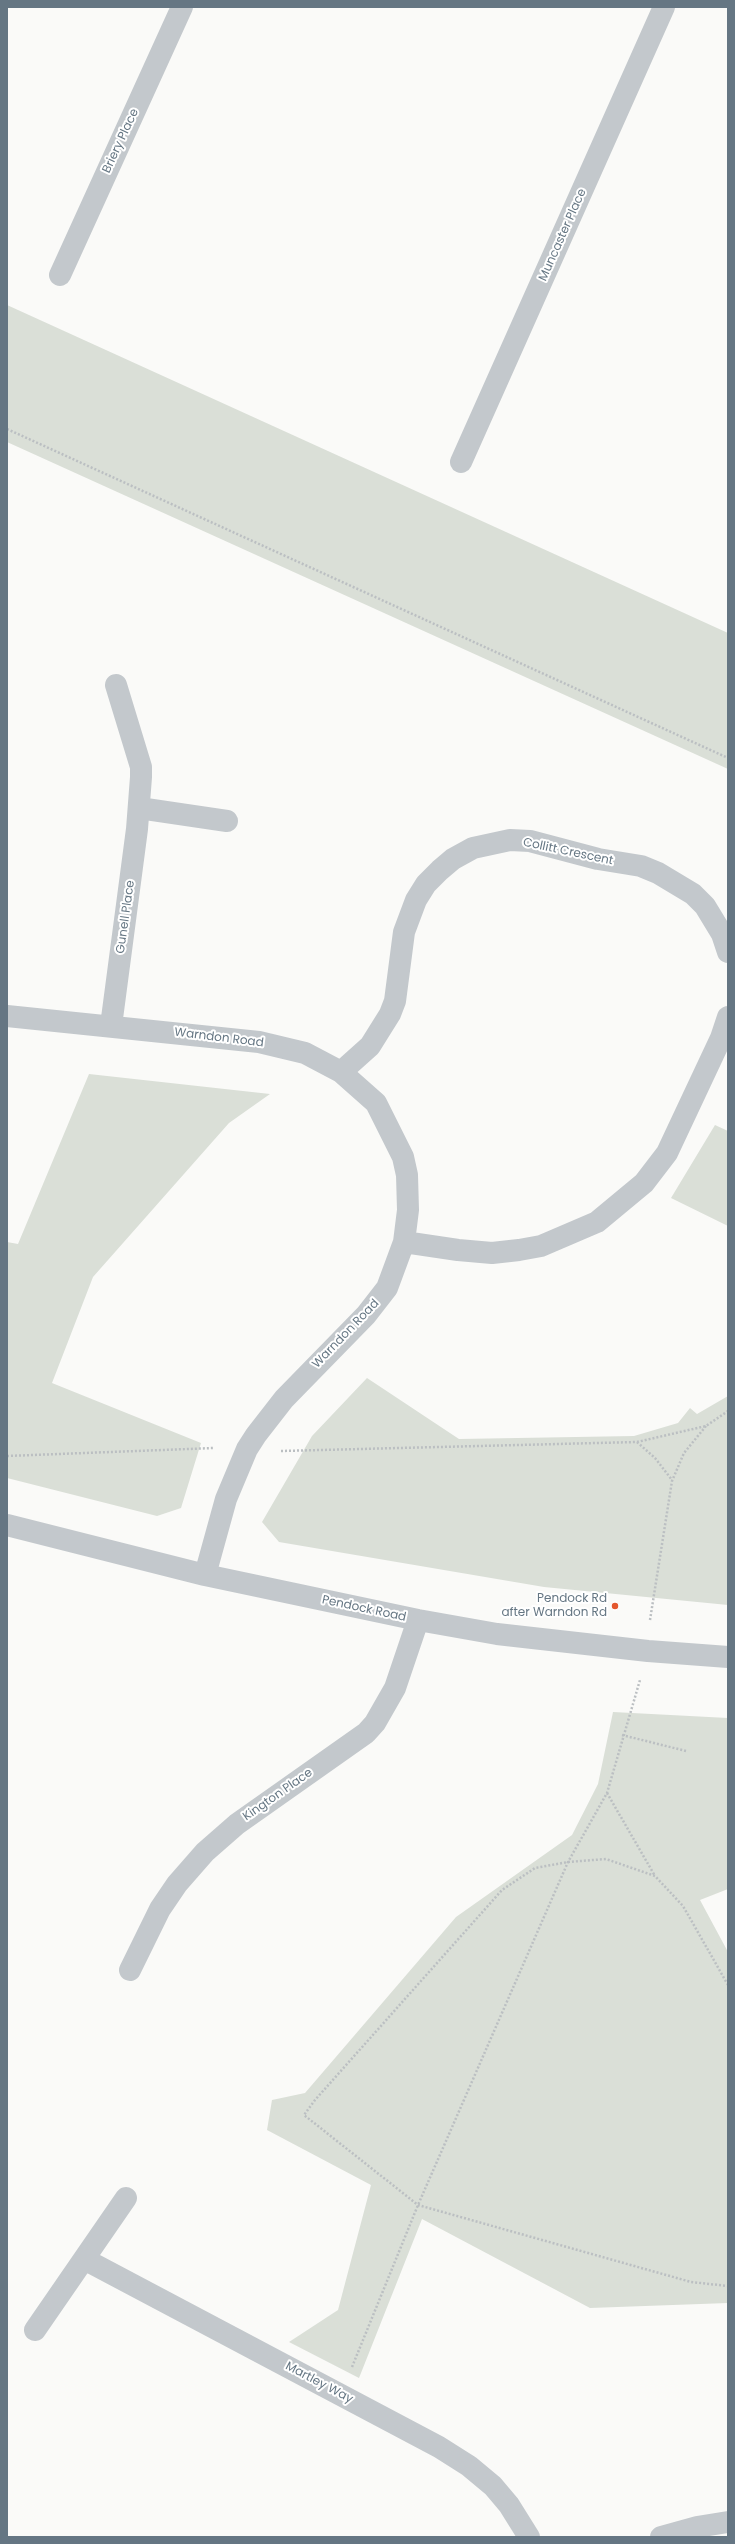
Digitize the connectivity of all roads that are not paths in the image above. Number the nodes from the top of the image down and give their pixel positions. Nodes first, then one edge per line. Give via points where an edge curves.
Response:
1 (182, 7) edge
2 (664, 7) edge
3 (60, 275) dead end
4 (461, 462) dead end
5 (116, 685) dead end
6 (139, 808) junction
7 (227, 821) dead end
8 (728, 952) edge
9 (7, 1016) edge
10 (728, 1017) edge
11 (111, 1026) junction
12 (341, 1072) junction
13 (404, 1242) junction
14 (7, 1525) edge
15 (205, 1574) junction
16 (418, 1620) junction
17 (728, 1657) edge
18 (130, 1970) dead end
19 (126, 2198) dead end
20 (84, 2259) junction
21 (35, 2330) dead end
22 (728, 2522) edge
23 (529, 2537) edge
24 (661, 2537) edge

1 - 3 street, Briery Place
2 - 4 street, Muncaster Place
5 - 6 street, Gunell Place via 141,767
6 - 7 street
6 - 11 street, Gunell Place
8 - 12 street, Collitt Crescent via 722,934 705,906 693,894 642,866 598,859 530,841 510,840 473,848 440,870 426,884 416,900 404,932 398,986 392,1008 370,1046
9 - 11 street, Warndon Road
10 - 13 street via 721,1038 663,1158 634,1193 597,1222 541,1246 520,1250 465,1251
11 - 12 street, Warndon Road via 280,1046 305,1053
12 - 13 street, Warndon Road via 376,1104 403,1157 409,1194
13 - 15 street, Warndon Road via 393,1274 377,1303 284,1399 247,1449 226,1500
14 - 15 street, Pendock Road
15 - 16 street, Pendock Road
16 - 17 street, Pendock Road via 498,1634
16 - 18 street, Kington Place via 395,1688 366,1733 237,1824 204,1852 160,1909
19 - 20 street
20 - 21 street
20 - 23 street, Martley Way via 439,2447 469,2466 497,2491
22 - 24 street

